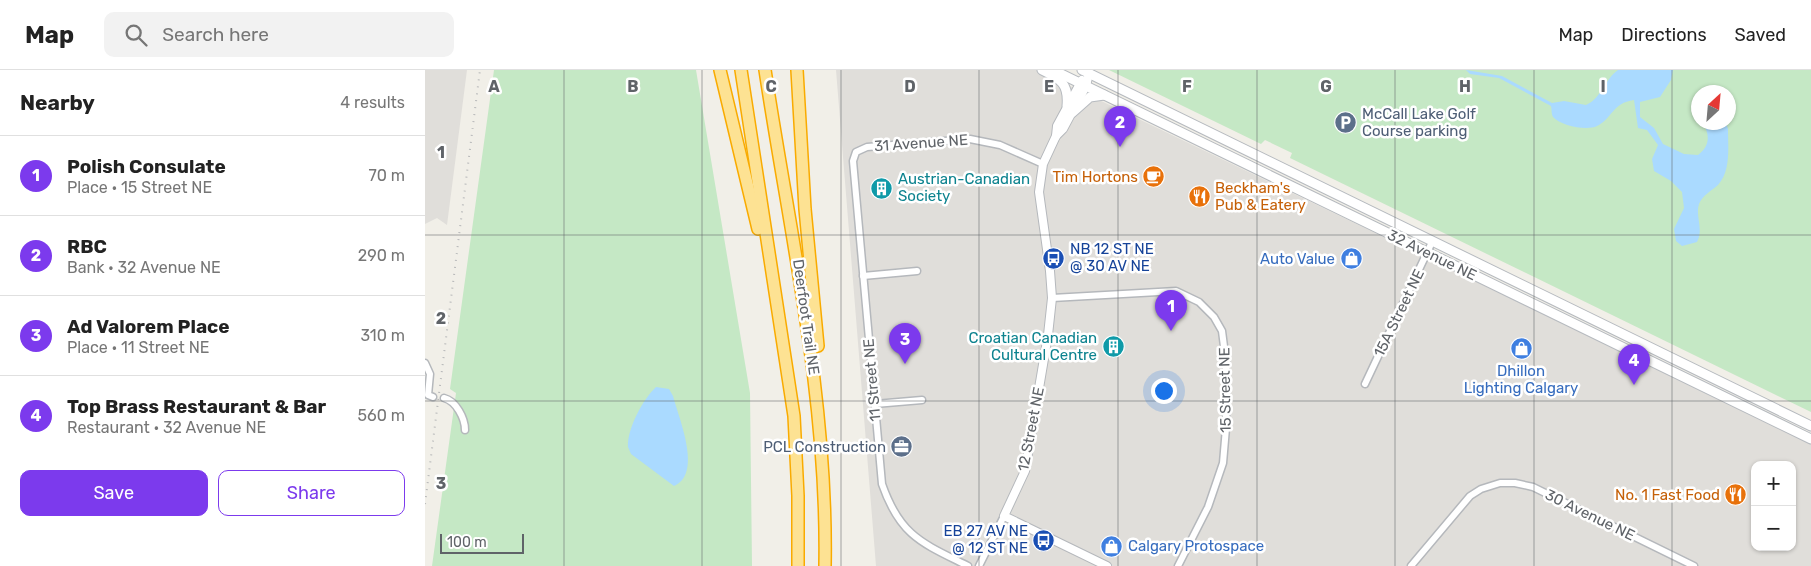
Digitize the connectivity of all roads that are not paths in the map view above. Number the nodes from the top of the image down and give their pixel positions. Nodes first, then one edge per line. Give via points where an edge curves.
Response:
1 (720, 70) edge
2 (741, 70) edge
3 (765, 70) edge
4 (797, 70) edge
5 (1042, 70) edge
6 (1053, 70) edge
7 (1086, 72) edge
8 (1083, 84) junction
9 (1104, 95) junction
10 (1070, 110) junction
11 (856, 152) joint
12 (1043, 164) junction
13 (1432, 242) junction
14 (1428, 254) junction
15 (769, 255) junction
16 (917, 271) dead end
17 (863, 276) junction
18 (1051, 298) junction
19 (425, 363) edge
20 (1365, 384) dead end
21 (433, 397) dead end
22 (444, 398) dead end
23 (922, 400) dead end
24 (875, 404) junction
25 (1811, 426) edge
26 (465, 430) dead end
27 (1811, 439) edge
28 (823, 458) junction
29 (1003, 516) junction
30 (1689, 565) edge
31 (798, 566) edge
32 (825, 566) edge
33 (968, 566) edge
34 (979, 566) edge
35 (1107, 566) edge
36 (1178, 566) edge
37 (1411, 566) edge

1 - 15 highway via 759,237
2 - 15 highway, Deerfoot Trail NE
3 - 28 highway, Deerfoot Trail NE via 808,326
4 - 28 highway
5 - 10 main road via 1066,88
6 - 8 main road, 32 Avenue NE
7 - 8 street, 12 Street NE
7 - 13 main road, 32 Avenue NE
8 - 9 main road, 32 Avenue NE
8 - 10 street, 12 Street NE
9 - 10 main road via 1091,97
9 - 14 main road, 32 Avenue NE
10 - 12 street, 12 Street NE via 1057,126 1056,136
11 - 12 street, 31 Avenue NE via 867,147 971,139 999,145
11 - 17 street, 11 Street NE via 853,170
12 - 18 street, 12 Street NE via 1039,192
13 - 14 street, 15A Street NE
13 - 25 main road, 32 Avenue NE
14 - 20 street, 15A Street NE
14 - 27 main road, 32 Avenue NE
15 - 31 highway, Deerfoot Trail NE via 794,416
16 - 17 street
17 - 24 street, 11 Street NE
18 - 29 street, 12 Street NE via 1048,335 1025,471
18 - 36 street, 15 Street NE via 1176,291 1199,302 1214,317 1221,331 1226,362 1227,428 1223,463 1208,507
19 - 21 street via 430,374 428,395
22 - 26 street via 450,400 465,421
23 - 24 street
24 - 33 street, 11 Street NE via 882,484 896,515 920,542
28 - 32 highway, Deerfoot Trail NE
29 - 34 street, 12 Street NE
29 - 35 street
30 - 37 street, 30 Avenue NE via 1533,487 1501,483 1481,488 1461,505

